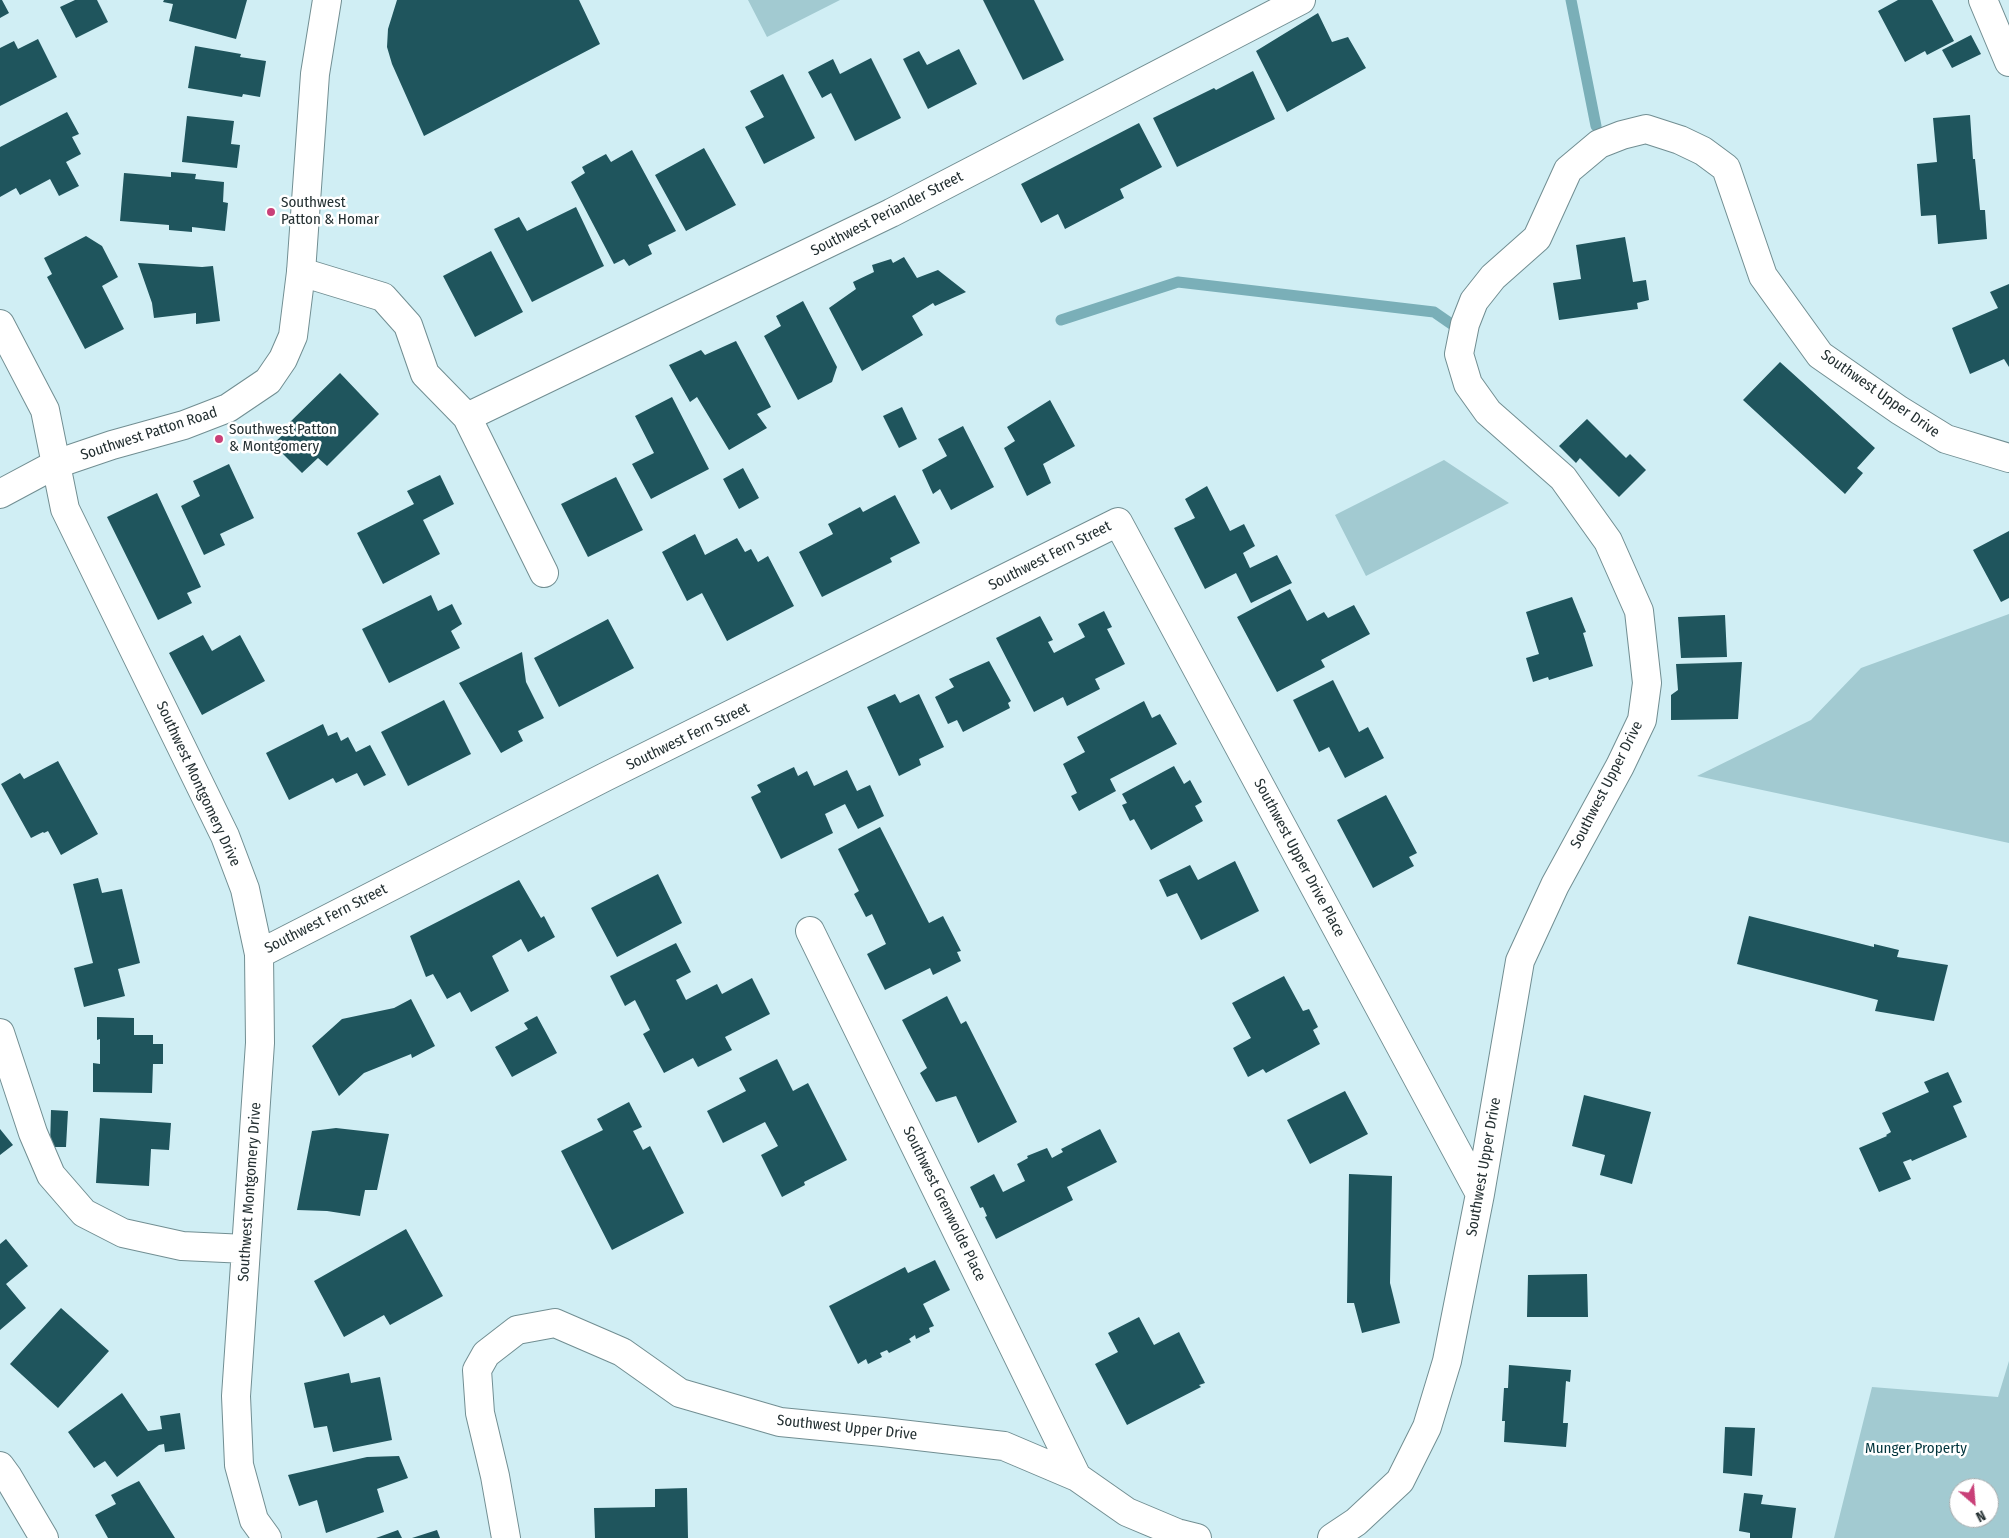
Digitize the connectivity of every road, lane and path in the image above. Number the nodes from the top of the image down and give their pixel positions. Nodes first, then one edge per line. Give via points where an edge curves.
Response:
1 (328, 0) edge
2 (1301, 0) edge
3 (1983, 0) edge
4 (2009, 62) edge
5 (301, 272) junction
6 (0, 324) edge
7 (468, 417) junction
8 (2009, 458) edge
9 (56, 464) junction
10 (0, 494) edge
11 (1118, 522) joint
12 (544, 573) dead end
13 (810, 931) dead end
14 (259, 954) junction
15 (0, 1033) edge
16 (1480, 1194) junction
17 (246, 1250) junction
18 (0, 1466) edge
19 (1077, 1477) junction
20 (44, 1538) edge
21 (267, 1538) edge
22 (506, 1538) edge
23 (1197, 1538) edge
24 (1332, 1538) edge

1 - 5 street, Southwest Patton Road via 315,74
2 - 7 street, Southwest Periander Street via 891,214
3 - 4 street
5 - 7 street via 382,297 408,325 425,374
5 - 9 street, Southwest Patton Road via 294,336 268,380 228,408 184,425
6 - 9 street, Southwest Montgomery Drive via 45,410
7 - 12 street
8 - 16 street, Southwest Upper Drive via 1946,440 1820,355 1763,276 1726,168 1703,151 1646,129 1599,144 1568,170 1537,238 1493,277 1474,302 1465,324 1459,354 1468,384 1488,412 1563,478 1608,541 1639,611 1647,683 1642,720 1555,885 1520,961
9 - 10 street, Southwest Patton Road
9 - 14 street, Southwest Montgomery Drive via 66,509 225,836 245,889
11 - 14 street, Southwest Fern Street
11 - 16 street, Southwest Upper Drive Place
13 - 19 street, Southwest Grenwolde Place
14 - 17 street, Southwest Montgomery Drive via 260,1043
15 - 17 street via 50,1175 84,1213 122,1233 182,1246
16 - 24 street, Southwest Upper Drive via 1447,1360 1427,1427 1400,1481 1356,1522
17 - 21 street, Southwest Montgomery Drive via 236,1396 239,1465 254,1520
18 - 20 street
19 - 22 street, Southwest Upper Drive via 1004,1446 780,1422 680,1393 622,1352 555,1323 517,1330 486,1354 476,1370 480,1413 496,1476
19 - 23 street, Southwest Upper Drive via 1127,1512

